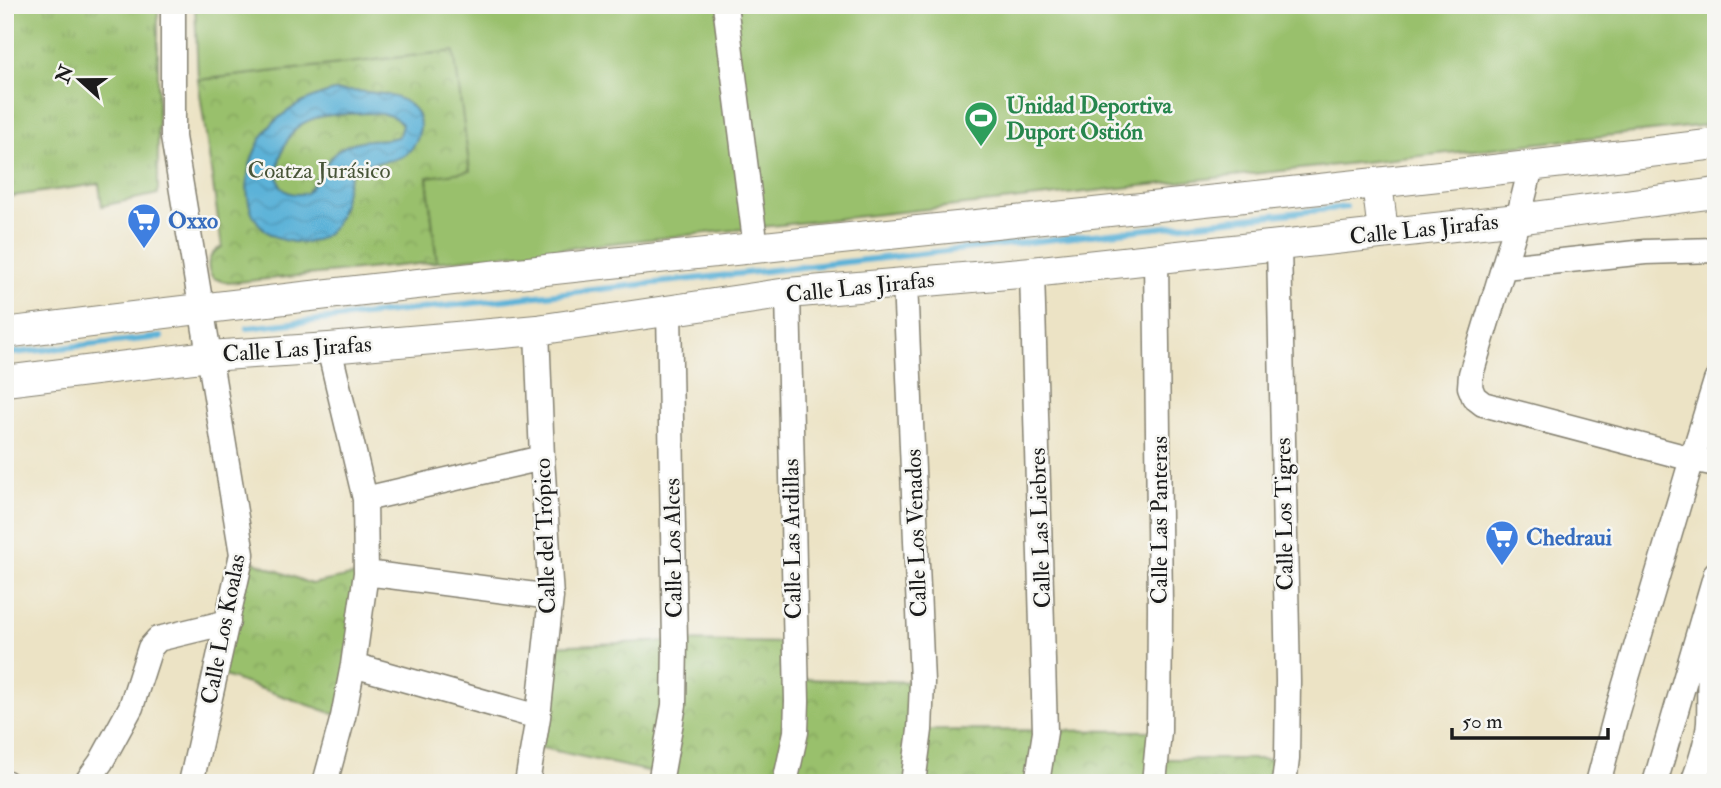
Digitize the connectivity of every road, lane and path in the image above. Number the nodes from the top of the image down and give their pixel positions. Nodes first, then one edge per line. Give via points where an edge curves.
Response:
1 (173, 5) edge
2 (725, 5) edge
3 (1716, 144) edge
4 (1531, 167) junction
5 (1377, 183) junction
6 (1716, 193) edge
7 (1518, 219) junction
8 (1383, 232) junction
9 (1279, 245) junction
10 (756, 248) junction
11 (1716, 250) edge
12 (1156, 258) junction
13 (1504, 267) junction
14 (1032, 272) junction
15 (905, 282) junction
16 (788, 293) junction
17 (203, 308) junction
18 (669, 312) junction
19 (537, 330) junction
20 (5, 333) edge
21 (329, 348) junction
22 (209, 356) junction
23 (1716, 380) edge
24 (5, 381) edge
25 (542, 458) junction
26 (1704, 461) edge
27 (365, 499) junction
28 (366, 573) junction
29 (1716, 573) edge
30 (551, 597) junction
31 (228, 622) junction
32 (1716, 646) edge
33 (353, 665) junction
34 (538, 717) junction
35 (86, 783) edge
36 (191, 783) edge
37 (325, 783) edge
38 (527, 783) edge
39 (660, 783) edge
40 (785, 783) edge
41 (913, 783) edge
42 (1037, 783) edge
43 (1154, 783) edge
44 (1284, 783) edge
45 (1598, 783) edge
46 (1655, 783) edge
47 (1693, 783) edge

1 - 17 street, Calle Los Koalas via 173,137
2 - 10 street
3 - 4 main road
4 - 5 main road
4 - 7 street
5 - 8 main road
5 - 10 main road
6 - 7 main road, Calle Las Jirafas
7 - 8 main road, Calle Las Jirafas
7 - 13 street
8 - 9 main road, Calle Las Jirafas
9 - 12 main road, Calle Las Jirafas
9 - 44 street, Calle Los Tigres via 1288,681
10 - 17 main road
11 - 13 street via 1645,252
12 - 14 main road, Calle Las Jirafas
12 - 43 street, Calle Las Panteras via 1160,608
13 - 26 street via 1471,374 1474,397 1483,404
14 - 15 main road, Calle Las Jirafas
14 - 42 street, Calle Las Liebres via 1045,732
15 - 16 main road, Calle Las Jirafas
15 - 41 street, Calle Los Venados via 922,682
16 - 18 main road, Calle Las Jirafas
16 - 40 street, Calle Las Ardillas via 797,701
17 - 20 main road
17 - 22 street, Calle Los Koalas
18 - 19 main road, Calle Las Jirafas
18 - 39 street, Calle Los Alces via 674,705
19 - 21 main road, Calle Las Jirafas
19 - 25 street, Calle del Trópico
21 - 22 main road, Calle Las Jirafas
21 - 27 street
22 - 24 main road, Calle Las Jirafas
22 - 31 street, Calle Los Koalas via 242,554
23 - 26 street
25 - 27 street
25 - 30 street, Calle del Trópico
26 - 45 street via 1617,711
27 - 28 street
28 - 30 street
28 - 33 street
29 - 46 street
30 - 34 street, Calle del Trópico
31 - 35 street via 158,639 150,648 131,707
31 - 36 street, Calle Los Koalas
32 - 47 street via 1708,677 1709,725
33 - 34 street
33 - 37 street
34 - 38 street, Calle del Trópico

